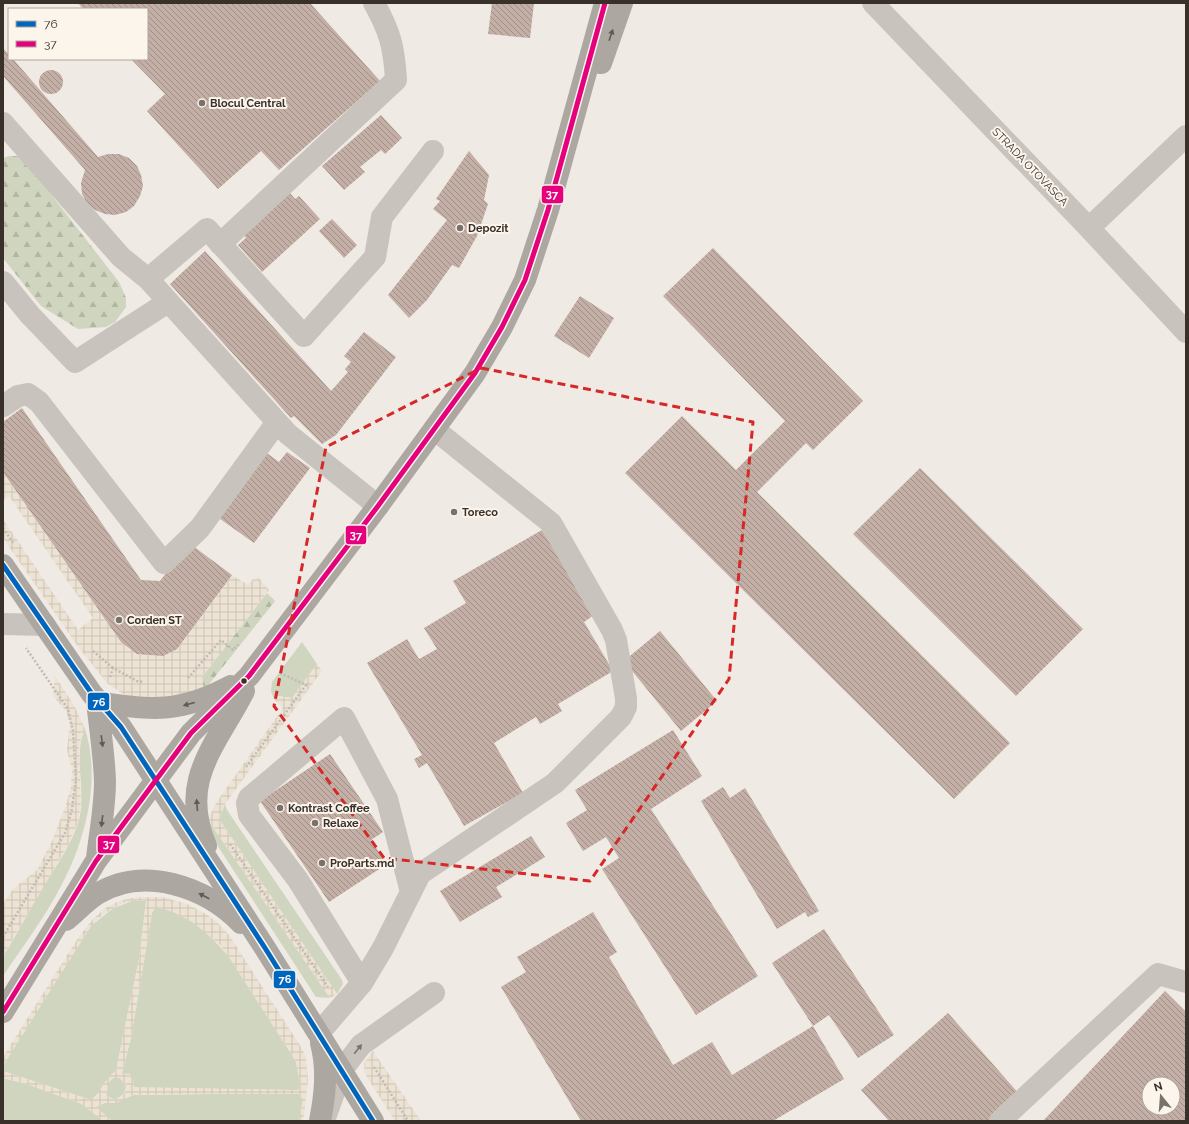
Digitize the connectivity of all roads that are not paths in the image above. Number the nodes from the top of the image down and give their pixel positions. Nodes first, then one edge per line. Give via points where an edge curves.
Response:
1 (374, 3) edge
2 (605, 3) edge
3 (622, 3) edge
4 (873, 3) edge
5 (3, 123) edge
6 (1186, 136) edge
7 (565, 149) junction
8 (433, 151) dead end
9 (1089, 228) junction
10 (220, 244) junction
11 (148, 279) junction
12 (3, 282) edge
13 (168, 302) junction
14 (1186, 332) edge
15 (3, 406) edge
16 (277, 422) junction
17 (434, 428) junction
18 (378, 506) junction
19 (3, 565) edge
20 (7, 624) edge
21 (45, 625) junction
22 (255, 668) junction
23 (102, 692) junction
24 (156, 780) junction
25 (96, 861) junction
26 (222, 882) junction
27 (411, 892) junction
28 (50, 933) junction
29 (266, 948) junction
30 (1186, 982) edge
31 (362, 983) junction
32 (434, 993) dead end
33 (3, 1012) edge
34 (319, 1033) junction
35 (342, 1070) junction
36 (321, 1121) edge
37 (373, 1121) edge
38 (1000, 1121) edge

1 - 10 street via 389,33 396,80
2 - 7 main road
7 -> 3 main road via 597,77
4 - 9 street, STRADA OTOVASCA
5 - 11 street via 121,257
6 - 9 street
7 - 17 main road via 525,280 475,374
8 - 10 street via 382,217 375,257 304,336
9 - 14 street, STRADA OTOVASCA
10 - 11 street via 206,229
11 - 13 street
12 - 13 street via 30,315 75,362
13 - 16 street
15 - 16 street via 18,396 28,394 39,402 164,563 200,528
16 - 18 street via 288,434
17 - 18 main road
17 - 27 street via 551,523 612,630 616,640 626,702 621,717 555,783 420,874
18 - 22 main road
19 - 21 main road
20 - 21 street
21 - 23 main road
22 -> 23 main road via 209,698 178,707 139,708
22 - 24 main road via 191,733
26 -> 22 main road via 200,831 196,802 198,779 204,761
23 - 24 main road via 121,727
23 -> 25 main road via 105,782
24 - 25 main road
24 - 26 main road
25 - 28 main road
26 - 29 main road
27 - 31 street
27 - 31 street via 387,799 344,718 249,798 249,815 298,880
29 -> 28 main road via 217,903 184,887 148,880 131,882 98,894
28 - 33 main road
29 - 34 main road
30 - 38 street via 1158,974
31 - 34 street
35 -> 32 street via 361,1045
34 - 35 main road
34 - 36 main road via 325,1058 325,1093
35 - 36 street
35 - 37 main road

